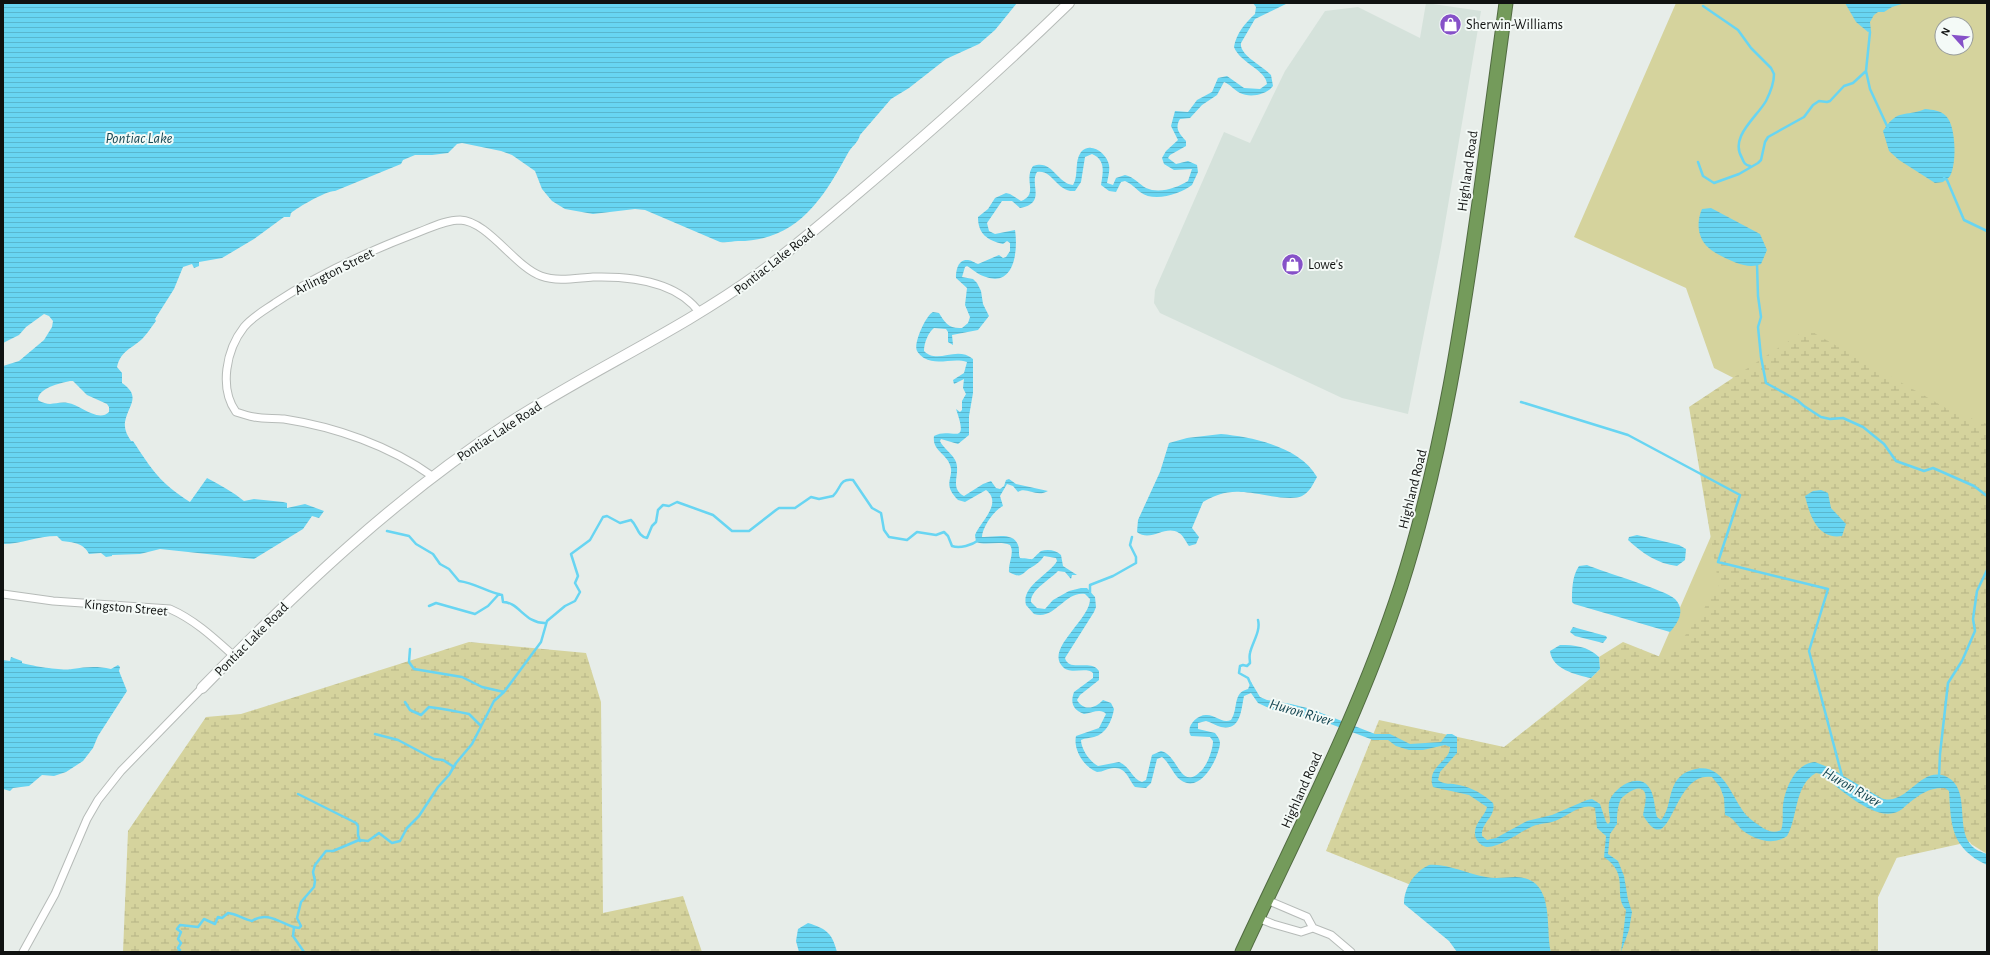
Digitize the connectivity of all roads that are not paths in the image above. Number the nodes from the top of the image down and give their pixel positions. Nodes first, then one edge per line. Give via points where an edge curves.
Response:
1 (1069, 3) edge
2 (1506, 3) edge
3 (700, 313) junction
4 (432, 476) junction
5 (3, 594) edge
6 (234, 656) junction
7 (202, 688) joint
8 (1267, 900) junction
9 (1258, 918) junction
10 (1313, 928) junction
11 (1343, 949) edge
12 (23, 952) edge
13 (1242, 952) edge
14 (1351, 952) edge

1 - 3 street, Pontiac Lake Road via 1006,64 902,156 770,265
2 - 8 highway, Highland Road via 1457,351 1444,426 1430,484 1401,588 1362,692
3 - 4 street, Pontiac Lake Road via 526,413
3 - 4 street, Arlington Street via 688,300 641,279 620,276 558,279 540,276 474,224 460,220 445,222 383,246 322,275 255,316 244,327 227,368 226,387 230,404 236,412 254,418 284,419 344,434 405,458
4 - 6 street, Pontiac Lake Road via 335,557
5 - 6 street, Kingston Street via 53,601 170,609 199,626
6 - 7 street, Pontiac Lake Road
7 - 12 street, Pontiac Lake Road via 121,771 98,800 87,819 55,894
8 - 9 highway, Highland Road
8 - 10 street via 1307,917
9 - 10 street via 1301,932
9 - 13 highway, Highland Road
10 - 11 street via 1331,935
11 - 14 street

